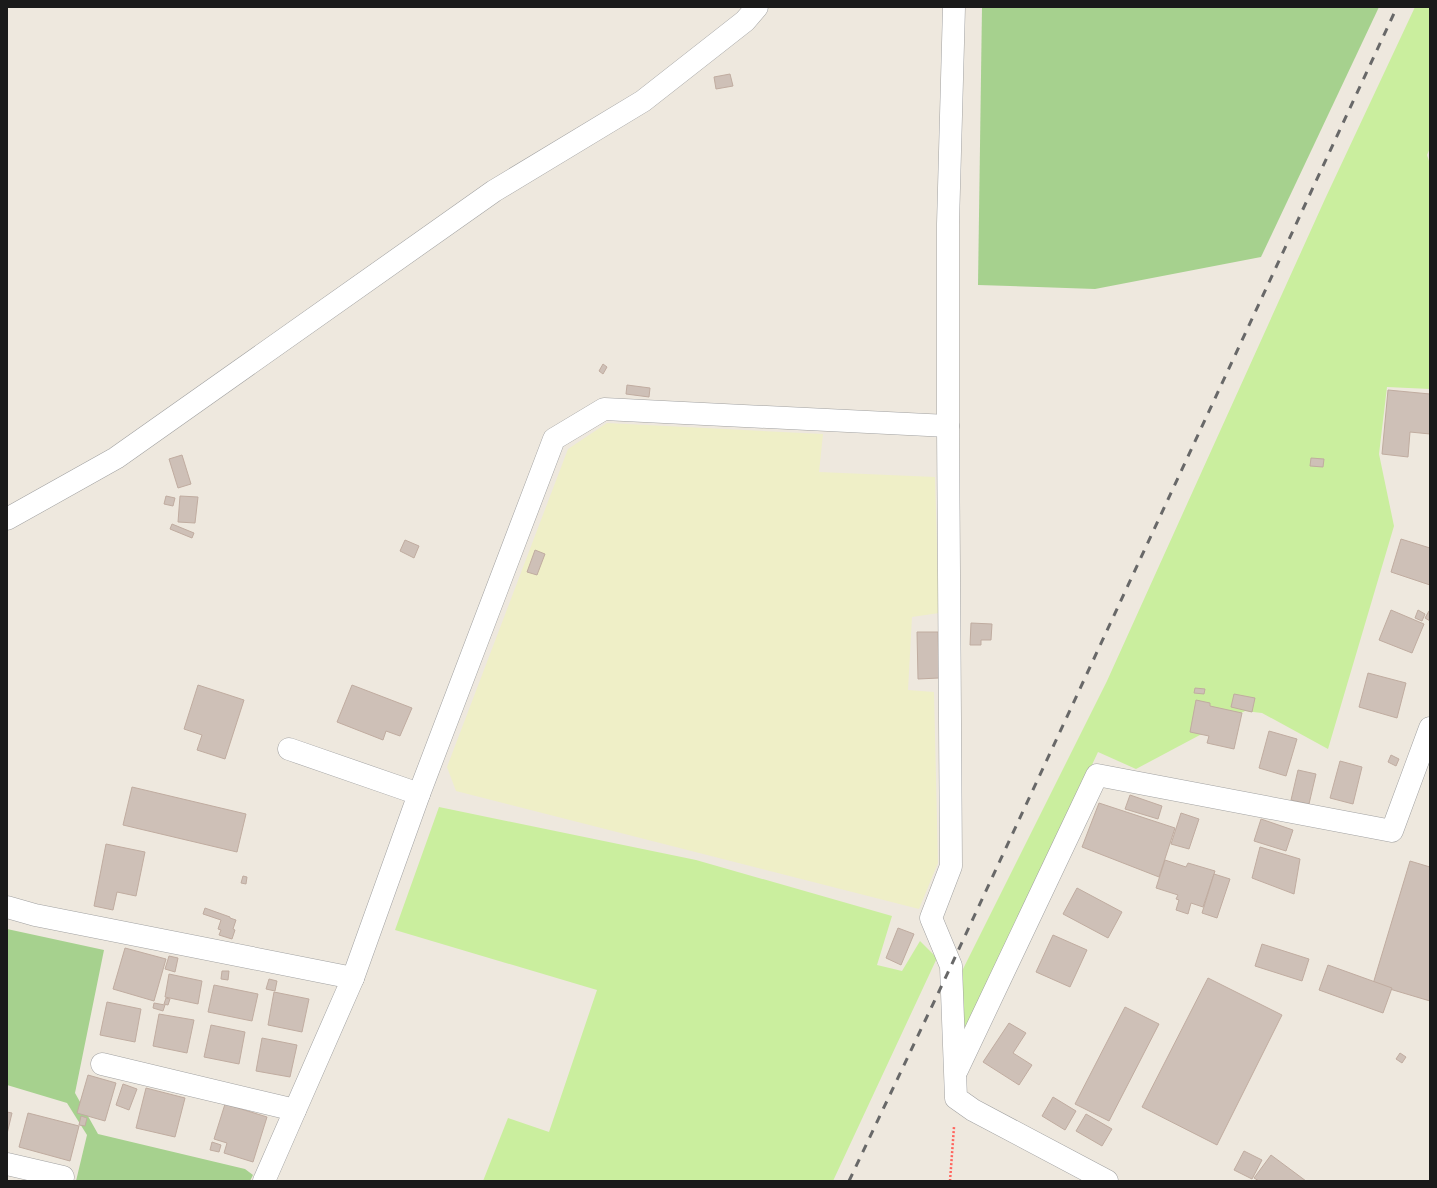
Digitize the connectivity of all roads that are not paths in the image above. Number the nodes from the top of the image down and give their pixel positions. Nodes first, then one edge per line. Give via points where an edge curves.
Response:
1 (757, 7) edge
2 (954, 7) edge
3 (948, 426) junction
4 (7, 519) edge
5 (1430, 728) edge
6 (289, 749) dead end
7 (419, 794) junction
8 (7, 907) edge
9 (354, 978) junction
10 (102, 1064) dead end
11 (955, 1074) junction
12 (295, 1110) junction
13 (7, 1164) edge
14 (63, 1177) dead end
15 (264, 1181) edge
16 (1107, 1181) edge

1 - 4 street via 745,21 643,101 494,191 116,458
2 - 3 street via 948,224
3 - 7 street via 604,409 554,439
3 - 11 street via 951,866 932,918 951,966
5 - 11 street via 1392,831 1097,775
6 - 7 street
7 - 9 street
8 - 9 street via 35,915
9 - 12 street
10 - 12 street
11 - 16 street via 956,1098 973,1110
12 - 15 street
13 - 14 street

